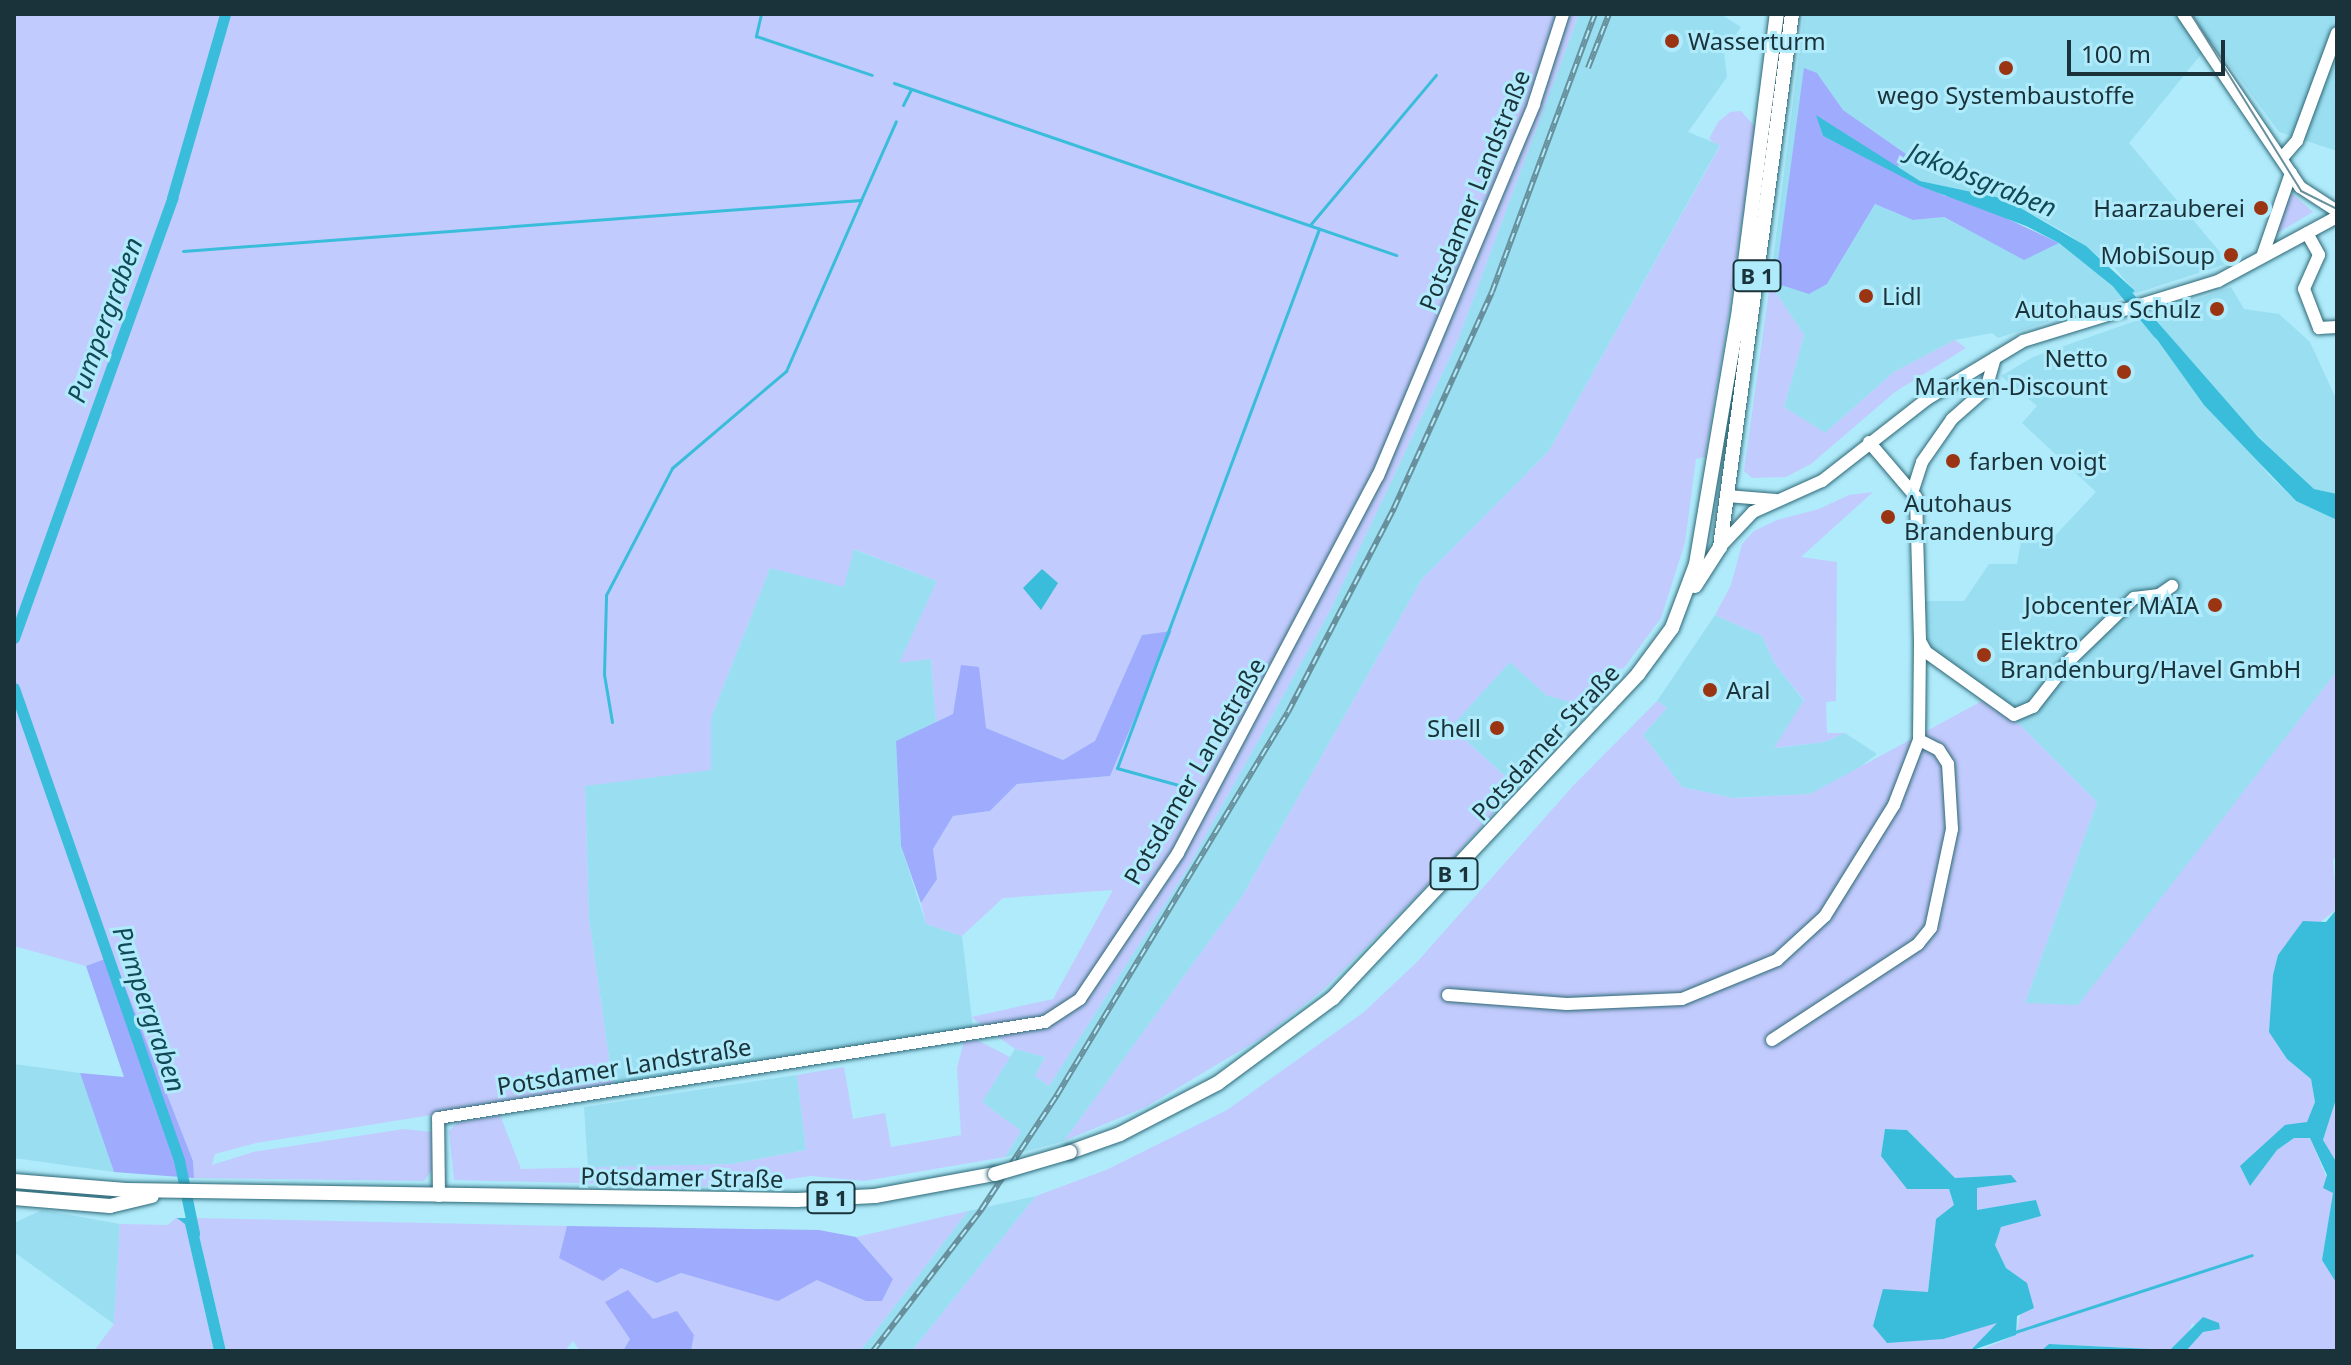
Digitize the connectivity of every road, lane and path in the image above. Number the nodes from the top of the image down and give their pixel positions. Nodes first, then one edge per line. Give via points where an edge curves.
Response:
1 (1563, 14) edge
2 (1777, 14) edge
3 (1792, 14) edge
4 (2183, 14) edge
5 (2337, 33) edge
6 (1774, 96) junction
7 (2282, 158) junction
8 (2291, 173) junction
9 (2337, 214) edge
10 (2307, 233) junction
11 (2262, 257) junction
12 (2337, 327) edge
13 (1995, 358) junction
14 (1869, 442) junction
15 (1913, 490) junction
16 (1707, 494) junction
17 (1727, 496) junction
18 (1782, 500) junction
19 (1720, 547) junction
20 (2172, 586) dead end
21 (1682, 606) junction
22 (1920, 641) junction
23 (1919, 740) junction
24 (1448, 995) dead end
25 (1772, 1040) dead end
26 (14, 1181) edge
27 (175, 1191) junction
28 (439, 1196) junction
29 (14, 1198) edge

1 - 28 street, Potsdamer Landstraße via 1534,104 1378,476 1178,853 1080,999 1045,1022 438,1118
2 - 6 main road
3 - 6 main road, B 1
4 - 7 street
5 - 7 street via 2297,141
6 - 16 main road, Potsdamer Straße
6 - 17 main road, B 1
7 - 8 street
8 - 9 street via 2311,198
8 - 11 street
9 - 10 street
10 - 11 street
10 - 12 street via 2319,255 2304,289 2319,328
11 - 13 street via 2218,281 2037,336
13 - 14 street
13 - 15 street via 1986,389 1952,419 1922,462
14 - 15 street
14 - 18 street via 1822,481
15 - 22 street via 1919,520
16 - 17 main road
16 - 21 main road, Potsdamer Straße / B 1 via 1696,564
17 - 18 street
17 - 19 main road, Potsdamer Straße / B 1
18 - 19 street via 1753,512
19 - 21 main road, Potsdamer Straße / B 1
20 - 22 street via 2159,595 2134,598 2021,715 1941,665
21 - 28 main road, Potsdamer Straße / B 1, bridge via 1638,674 1333,998 1218,1083 1120,1134 995,1174 875,1196
22 - 23 street
23 - 24 street via 1894,805 1825,916 1777,960 1742,979 1682,999 1567,1004
23 - 25 street via 1945,756 1950,790 1952,829 1931,928 1918,944
26 - 27 main road, Potsdamer Straße / B 1
27 - 28 main road, Potsdamer Straße / B 1
27 - 29 main road, Potsdamer Straße / B 1 via 110,1206

